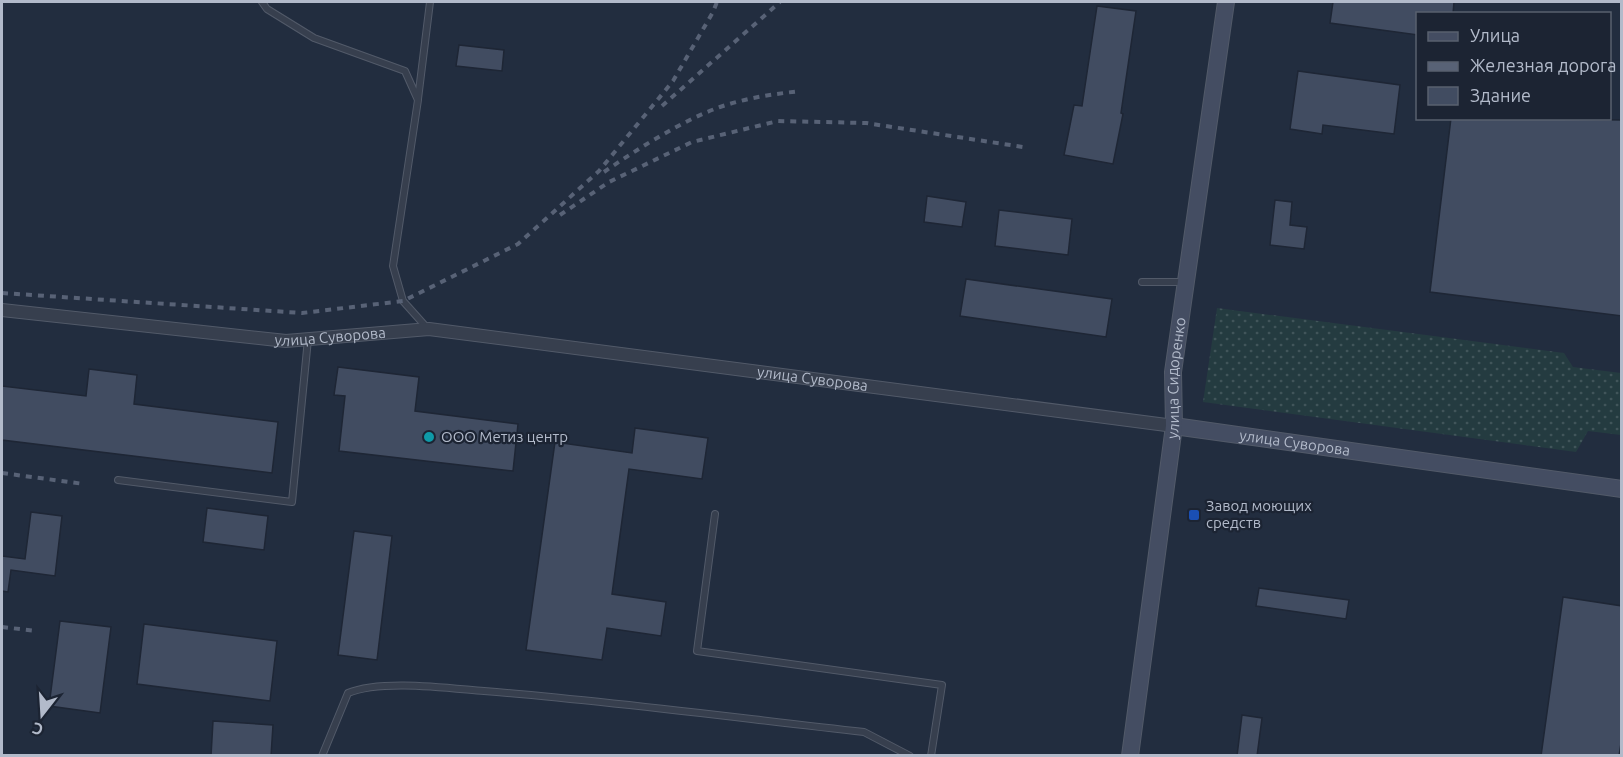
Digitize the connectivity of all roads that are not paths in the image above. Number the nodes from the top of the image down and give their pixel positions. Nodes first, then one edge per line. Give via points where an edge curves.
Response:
1 (262, 2) edge
2 (430, 2) edge
3 (1226, 2) edge
4 (418, 100) junction
5 (1142, 282) dead end
6 (1186, 282) junction
7 (2, 310) edge
8 (429, 329) junction
9 (308, 339) junction
10 (1174, 426) junction
11 (118, 480) dead end
12 (1622, 489) edge
13 (715, 514) dead end
14 (322, 756) edge
15 (910, 756) edge
16 (931, 756) edge
17 (1130, 756) edge

1 - 4 lane via 314,38 405,71
2 - 4 lane
3 - 6 street, улица Сидоренко
4 - 8 lane via 393,266 403,301
5 - 6 lane
6 - 10 street, улица Сидоренко via 1173,372
7 - 9 street, улица Суворова via 286,341
8 - 9 street, улица Суворова
8 - 10 street, улица Суворова
9 - 11 lane via 292,502
10 - 12 street, улица Суворова
10 - 17 street, улица Сидоренко
13 - 16 lane via 697,651 942,685
14 - 15 lane via 348,693 362,688 423,686 864,732

